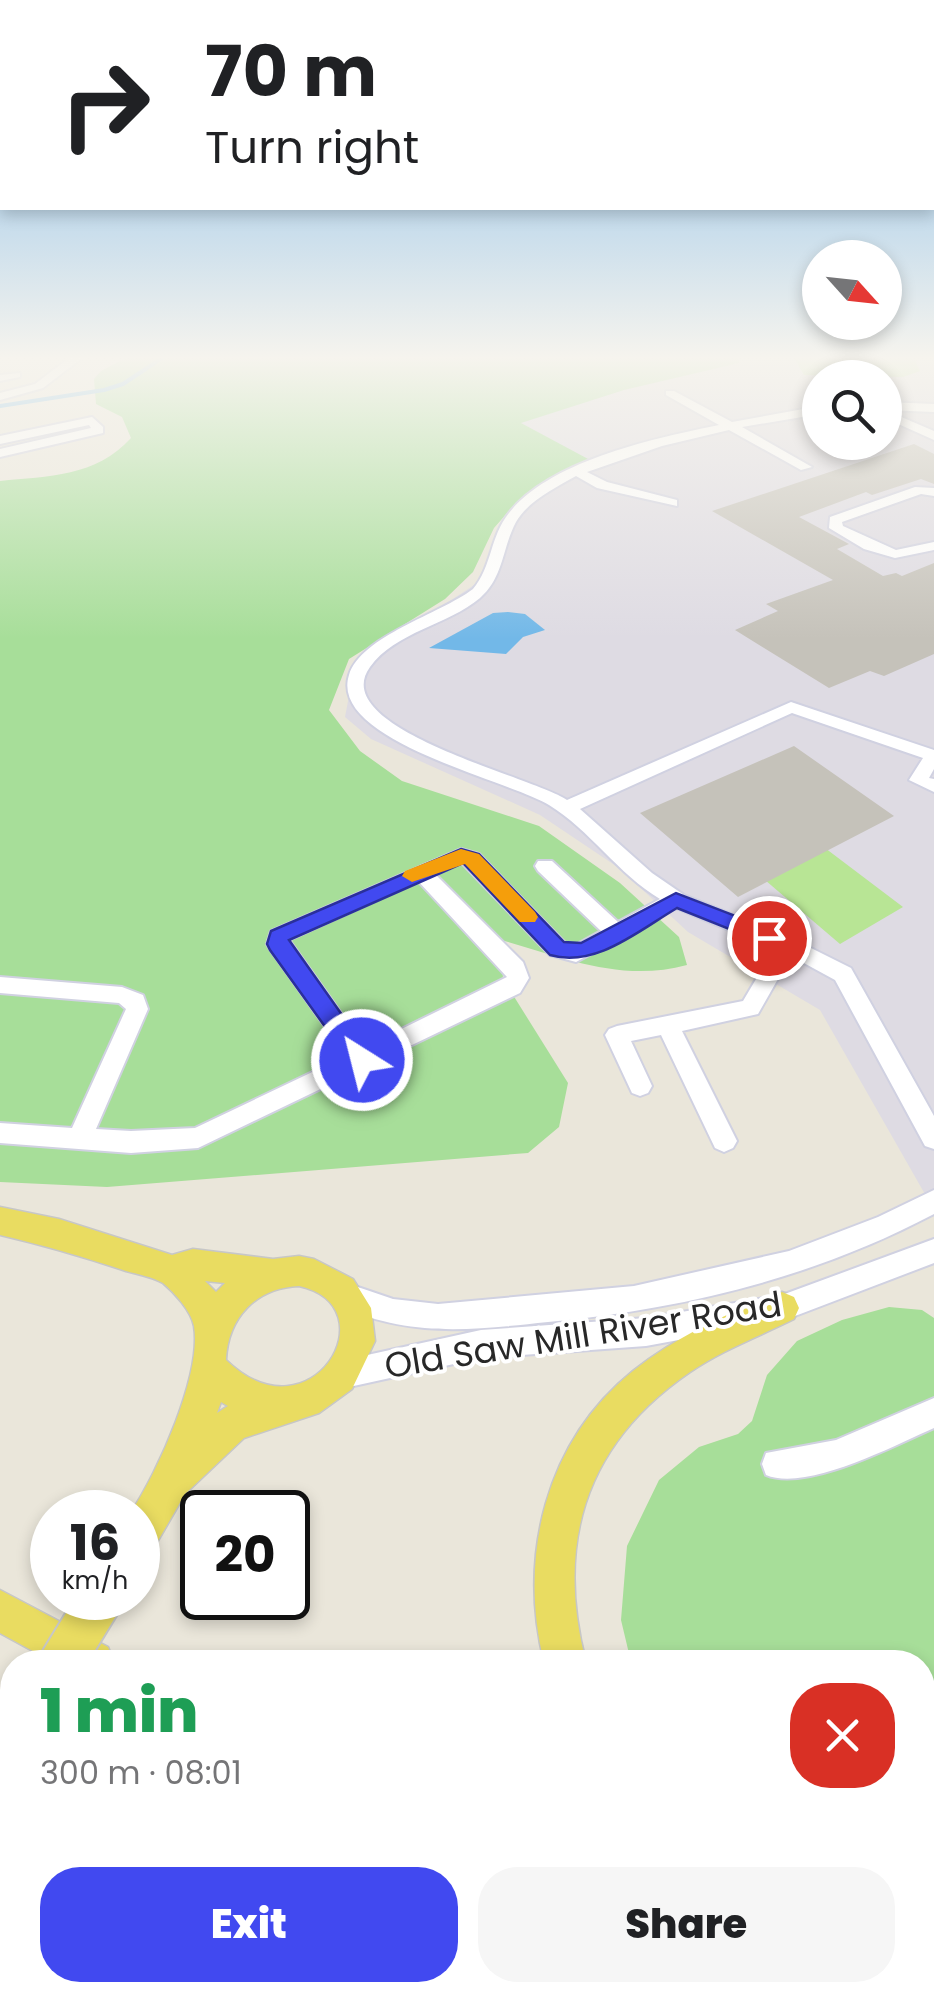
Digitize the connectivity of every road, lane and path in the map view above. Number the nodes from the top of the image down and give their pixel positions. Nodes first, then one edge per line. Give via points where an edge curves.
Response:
1 (645, 451) edge
2 (776, 451) edge
3 (806, 467) dead end
4 (578, 472) junction
5 (934, 492) edge
6 (672, 503) dead end
7 (934, 546) edge
8 (934, 756) edge
9 (934, 786) edge
10 (565, 808) junction
11 (544, 866) dead end
12 (421, 872) junction
13 (676, 900) junction
14 (617, 933) junction
15 (787, 945) junction
16 (0, 985) edge
17 (667, 1024) junction
18 (362, 1060) junction
19 (640, 1086) dead end
20 (0, 1132) edge
21 (80, 1138) junction
22 (934, 1139) edge
23 (724, 1141) dead end
24 (934, 1201) edge
25 (0, 1221) edge
26 (934, 1250) edge
27 (172, 1270) junction
28 (272, 1274) junction
29 (349, 1297) junction
30 (782, 1308) junction
31 (212, 1329) junction
32 (210, 1368) junction
33 (340, 1375) junction
34 (273, 1406) junction
35 (934, 1412) edge
36 (777, 1464) dead end
37 (173, 1480) junction
38 (160, 1501) edge
39 (0, 1610) edge
40 (88, 1620) edge
41 (69, 1650) edge
42 (72, 1650) edge
43 (561, 1650) edge

1 - 4 street
2 - 3 street
4 - 6 street
4 - 10 street via 517,510 486,584 448,614 386,644 356,677 354,694 360,710 390,733
5 - 7 street via 920,490 835,520 836,528 895,554
8 - 9 street via 918,780
8 - 10 street via 791,707
10 - 13 street
11 - 14 street
12 - 14 street via 461,856 472,859 558,949 584,952
12 - 18 street via 278,936
12 - 18 street via 518,978
13 - 14 street
13 - 15 street
15 - 17 street via 750,1008
15 - 22 street via 842,974
16 - 21 street via 135,1000 137,1009
17 - 19 street via 617,1035
17 - 23 street
18 - 21 street via 198,1138
20 - 21 street
24 - 29 street, Old Saw Mill River Road via 824,1252 670,1294 435,1320 370,1308
25 - 27 main road
26 - 30 street, Old Saw Mill River Road
27 - 28 main road, Old Saw Mill River Road via 193,1264
27 - 31 main road via 205,1306
28 - 29 main road, Old Saw Mill River Road via 307,1272
28 - 31 main road via 236,1295
29 - 33 main road via 359,1327
30 - 33 street, Old Saw Mill River Road via 646,1332 480,1344
30 - 43 main road via 678,1360 627,1400 590,1448 562,1504 549,1568
31 - 32 main road
32 - 34 main road via 244,1398
32 - 37 main road
33 - 34 main road, Old Saw Mill River Road via 307,1400
34 - 37 main road, Old Saw Mill River Road via 239,1420
35 - 36 street via 836,1455
37 - 38 main road
39 - 42 main road
40 - 41 main road, bridge

